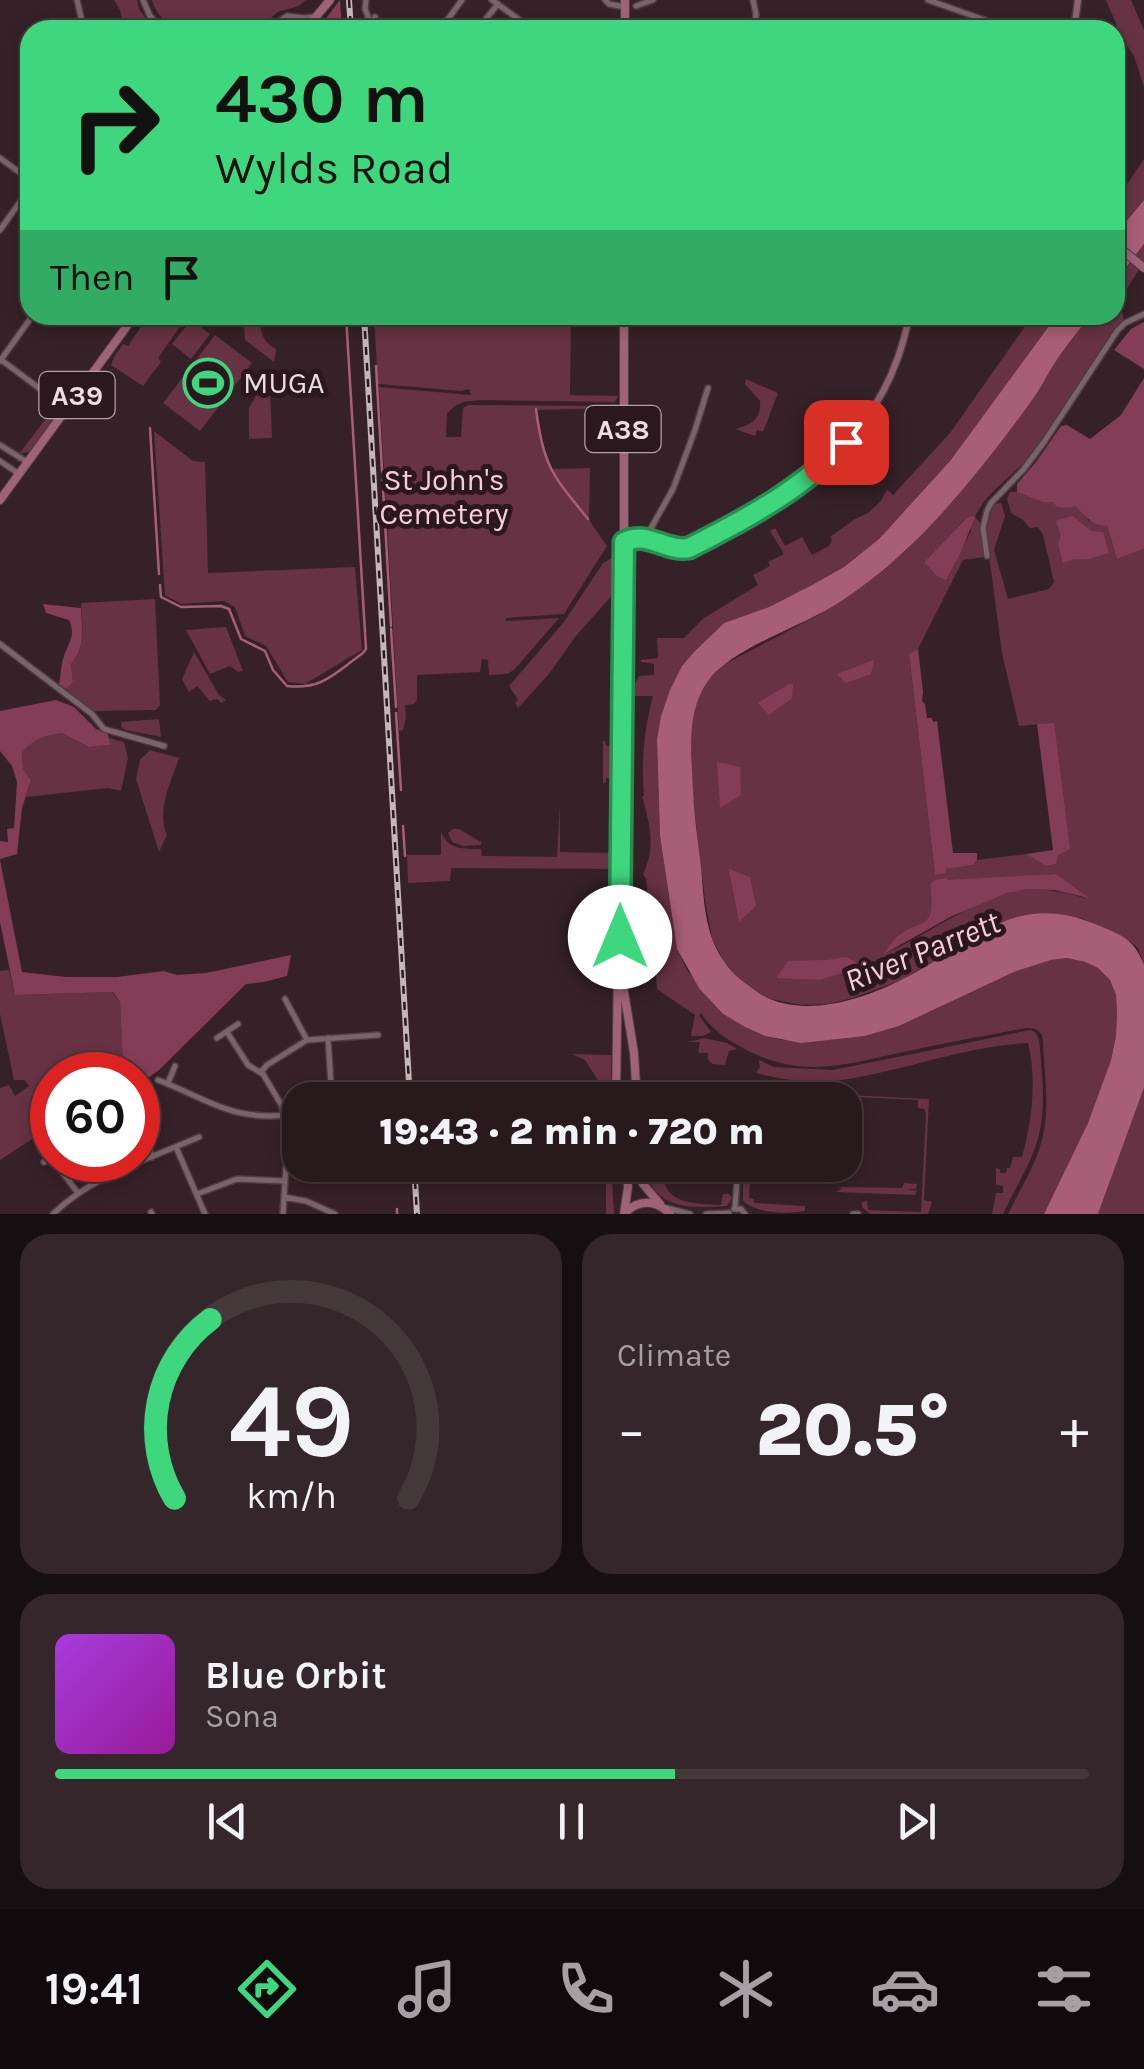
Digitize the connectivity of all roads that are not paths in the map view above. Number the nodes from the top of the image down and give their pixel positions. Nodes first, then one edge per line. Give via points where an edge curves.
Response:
1 (330, 0) edge
2 (606, 0) edge
3 (653, 0) edge
4 (928, 0) edge
5 (495, 2) edge
6 (624, 2) edge
7 (636, 6) dead end
8 (294, 16) junction
9 (315, 16) junction
10 (281, 20) edge
11 (297, 20) edge
12 (312, 20) edge
13 (519, 20) edge
14 (989, 20) edge
15 (20, 202) edge
16 (0, 230) edge
17 (26, 325) edge
18 (128, 325) edge
19 (624, 325) edge
20 (907, 325) edge
21 (1122, 325) edge
22 (0, 360) edge
23 (708, 388) dead end
24 (67, 409) junction
25 (0, 445) edge
26 (0, 461) edge
27 (28, 462) junction
28 (19, 474) junction
29 (0, 500) edge
30 (646, 538) junction
31 (624, 542) junction
32 (986, 556) dead end
33 (0, 644) edge
34 (164, 746) dead end
35 (619, 953) junction
36 (285, 999) dead end
37 (238, 1024) dead end
38 (227, 1032) junction
39 (378, 1034) dead end
40 (217, 1038) dead end
41 (328, 1038) junction
42 (307, 1040) junction
43 (175, 1066) dead end
44 (261, 1072) junction
45 (160, 1081) edge
46 (331, 1082) edge
47 (616, 1082) edge
48 (635, 1082) edge
49 (168, 1084) junction
50 (282, 1108) edge
51 (282, 1115) edge
52 (199, 1137) dead end
53 (176, 1147) junction
54 (160, 1154) edge
55 (70, 1182) edge
56 (99, 1182) edge
57 (282, 1182) edge
58 (285, 1182) edge
59 (627, 1182) edge
60 (644, 1182) edge
61 (735, 1182) edge
62 (78, 1192) junction
63 (196, 1194) junction
64 (284, 1198) junction
65 (665, 1209) edge
66 (731, 1212) edge
67 (202, 1213) edge
68 (53, 1214) edge
69 (283, 1214) edge
70 (336, 1214) edge
71 (624, 1214) edge
72 (690, 1214) edge
73 (706, 1214) edge
74 (745, 1214) edge

1 - 9 main road
2 - 6 street via 614,6
3 - 7 street
4 - 14 street
5 - 13 street
8 - 9 street
8 - 10 street
8 - 11 street
9 - 12 main road
15 - 16 street
17 - 22 street
18 - 24 main road, A39
19 - 31 main road, A38
20 - 30 street via 897,362 871,410 812,476 689,548
21 - 32 street via 1044,442 991,503 983,528
22 - 24 street
23 - 30 street via 677,478
24 - 27 main road, A39
25 - 27 street
26 - 28 street
27 - 28 main road, A39
28 - 29 main road, A39
30 - 31 street
31 - 35 main road, A38
33 - 34 street via 104,729
35 - 47 main road, A38
35 - 48 main road, A38
36 - 42 street
37 - 38 street
38 - 40 street
38 - 44 street via 248,1065
39 - 41 street
41 - 42 street
41 - 46 street
42 - 44 street
43 - 49 street
44 - 50 street
45 - 49 street
49 - 51 street via 232,1112
52 - 53 street
53 - 54 street
53 - 63 street
55 - 62 street
56 - 62 street
57 - 63 street via 237,1179
58 - 64 street
59 - 71 main road
60 - 65 main road
61 - 66 street
62 - 68 street
63 - 67 street
64 - 69 street
64 - 70 street
65 - 71 main road via 640,1203
65 - 72 street
66 - 73 street
66 - 74 street

